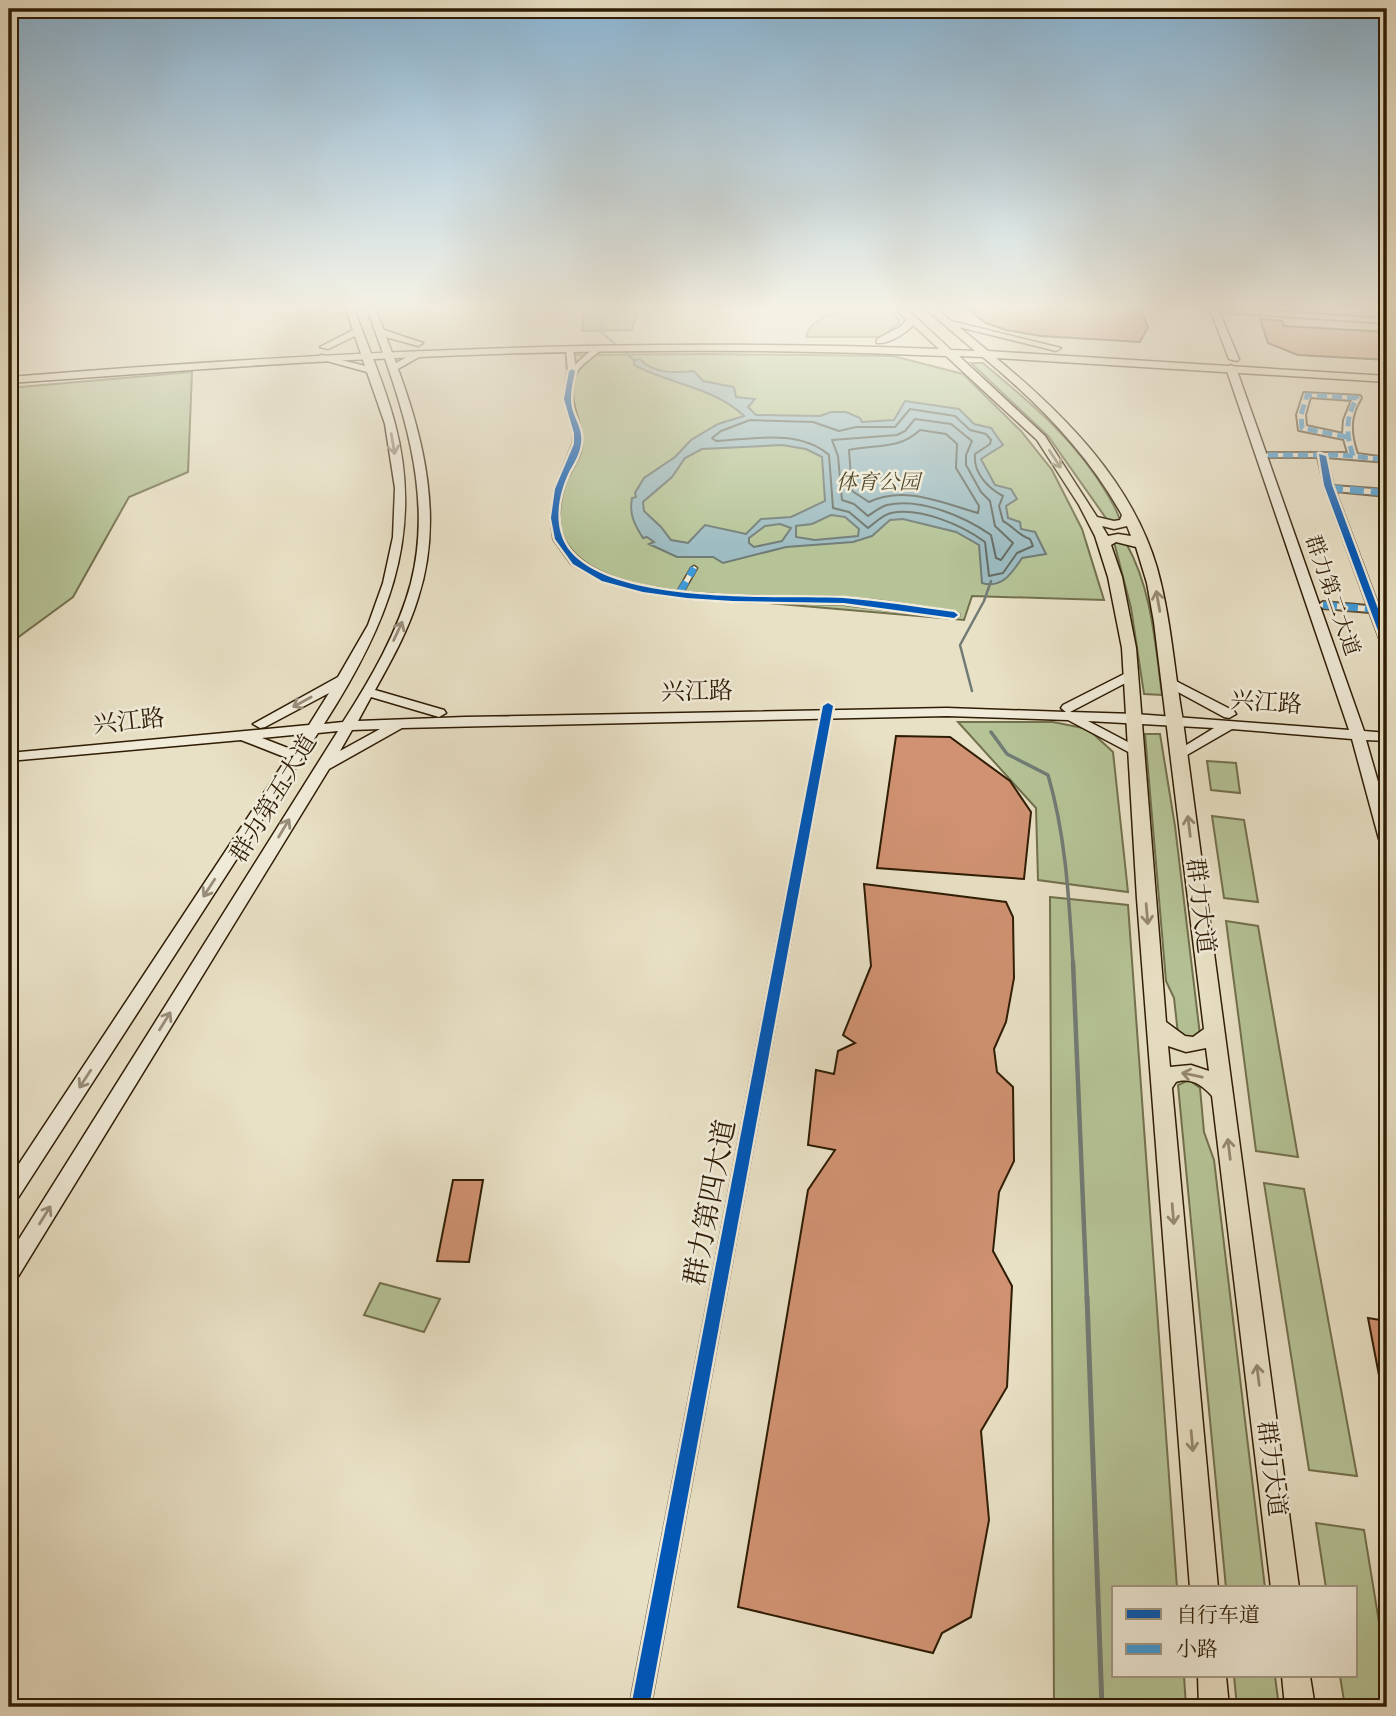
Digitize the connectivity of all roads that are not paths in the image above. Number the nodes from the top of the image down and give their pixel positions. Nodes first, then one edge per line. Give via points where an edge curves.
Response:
1 (378, 389) edge
2 (399, 389) edge
3 (570, 389) edge
4 (991, 389) edge
5 (1025, 389) edge
6 (1241, 389) edge
7 (1242, 389) edge
8 (1387, 406) edge
9 (1387, 430) edge
10 (1347, 437) junction
11 (1268, 455) junction
12 (1322, 456) junction
13 (1353, 456) junction
14 (1387, 460) edge
15 (1329, 488) junction
16 (1387, 494) edge
17 (1128, 516) junction
18 (1092, 519) junction
19 (1104, 544) junction
20 (1142, 545) junction
21 (694, 568) dead end
22 (679, 594) junction
23 (1323, 605) junction
24 (1374, 609) junction
25 (1387, 610) edge
26 (954, 615) dead end
27 (1387, 643) edge
28 (1130, 674) junction
29 (344, 679) junction
30 (1170, 682) junction
31 (367, 692) junction
32 (828, 710) junction
33 (1068, 712) junction
34 (439, 713) junction
35 (1134, 714) junction
36 (1174, 716) junction
37 (1229, 719) junction
38 (350, 721) junction
39 (260, 724) junction
40 (317, 724) junction
41 (400, 724) junction
42 (1387, 728) edge
43 (1361, 730) junction
44 (240, 735) junction
45 (1387, 737) edge
46 (9, 748) edge
47 (1136, 752) junction
48 (1180, 755) junction
49 (295, 756) junction
50 (9, 757) edge
51 (321, 767) junction
52 (1387, 803) edge
53 (1387, 839) edge
54 (1157, 1025) junction
55 (1214, 1031) junction
56 (1162, 1088) junction
57 (1222, 1093) junction
58 (9, 1195) edge
59 (9, 1273) edge
60 (1204, 1586) edge
61 (1285, 1586) edge
62 (1212, 1678) edge
63 (1296, 1678) edge
64 (640, 1707) edge
65 (1214, 1707) edge
66 (1300, 1707) edge

1 -> 29 main road, 群力第五大道 via 390,425 401,512 389,583 374,625
31 -> 2 main road, 群力第五大道 via 404,617 425,541 425,477
3 - 22 street via 568,405 578,436 577,453 561,482 554,518 559,541 573,559 597,574 623,585
4 -> 18 main road, 群力大道 via 1041,438
5 - 17 main road, 群力大道 via 1085,446
6 - 43 main road, 群力第二大道
7 - 11 main road, 群力第二大道
8 - 9 street
10 - 10 street via 1347,413 1357,398 1307,394 1302,428
10 - 13 street
11 - 12 street
11 - 23 main road, 群力第二大道
12 - 13 street
12 - 15 street
13 - 14 street
15 - 16 street
15 - 24 street
17 - 18 main road via 1119,524
17 - 20 main road, 群力大道
18 - 19 main road, 群力大道
19 - 20 main road via 1117,538
19 - 28 main road, 群力大道 via 1123,610
30 -> 20 main road, 群力大道 via 1157,593
21 - 22 street
22 - 26 street via 843,601
23 - 24 street
23 - 43 main road, 群力第二大道
24 - 25 street
24 - 27 street
28 - 33 main road
28 - 35 main road, 群力大道
29 -> 39 main road
29 - 40 main road, 群力第五大道
30 - 36 main road, 群力大道
30 - 37 main road
31 - 34 main road
31 - 38 main road, 群力第五大道
32 - 33 main road, 兴江路
32 - 34 main road, 兴江路
32 - 41 main road, 兴江路
32 - 64 street, 群力第四大道
33 - 35 main road, 兴江路
33 - 47 main road
34 - 38 main road, 兴江路
35 - 36 main road, 兴江路
35 - 47 main road, 群力大道
36 - 37 main road, 兴江路
36 - 48 main road, 群力大道
37 - 43 main road, 兴江路
37 - 48 main road
38 - 40 main road, 兴江路
38 - 41 main road, 兴江路
38 - 51 main road, 群力第五大道
39 - 40 main road, 兴江路
39 - 46 main road, 兴江路
40 - 44 main road, 兴江路
40 - 49 main road, 群力第五大道
41 - 51 main road
42 - 43 main road, 兴江路
43 - 45 main road, 兴江路
43 - 52 main road, 群力第二大道
43 - 53 main road, 群力第二大道
44 - 49 main road
44 - 50 main road, 兴江路
47 -> 54 main road, 群力大道
55 -> 48 main road, 群力大道
49 -> 58 main road, 群力第五大道
59 -> 51 main road, 群力第五大道
54 - 55 main road via 1170,1039 1193,1045 1205,1042
54 - 56 main road, 群力大道
55 - 57 main road, 群力大道
57 -> 56 main road via 1209,1080 1181,1072 1169,1076
56 -> 60 main road, 群力大道
61 -> 57 main road, 群力大道
62 - 65 main road
63 - 66 main road

